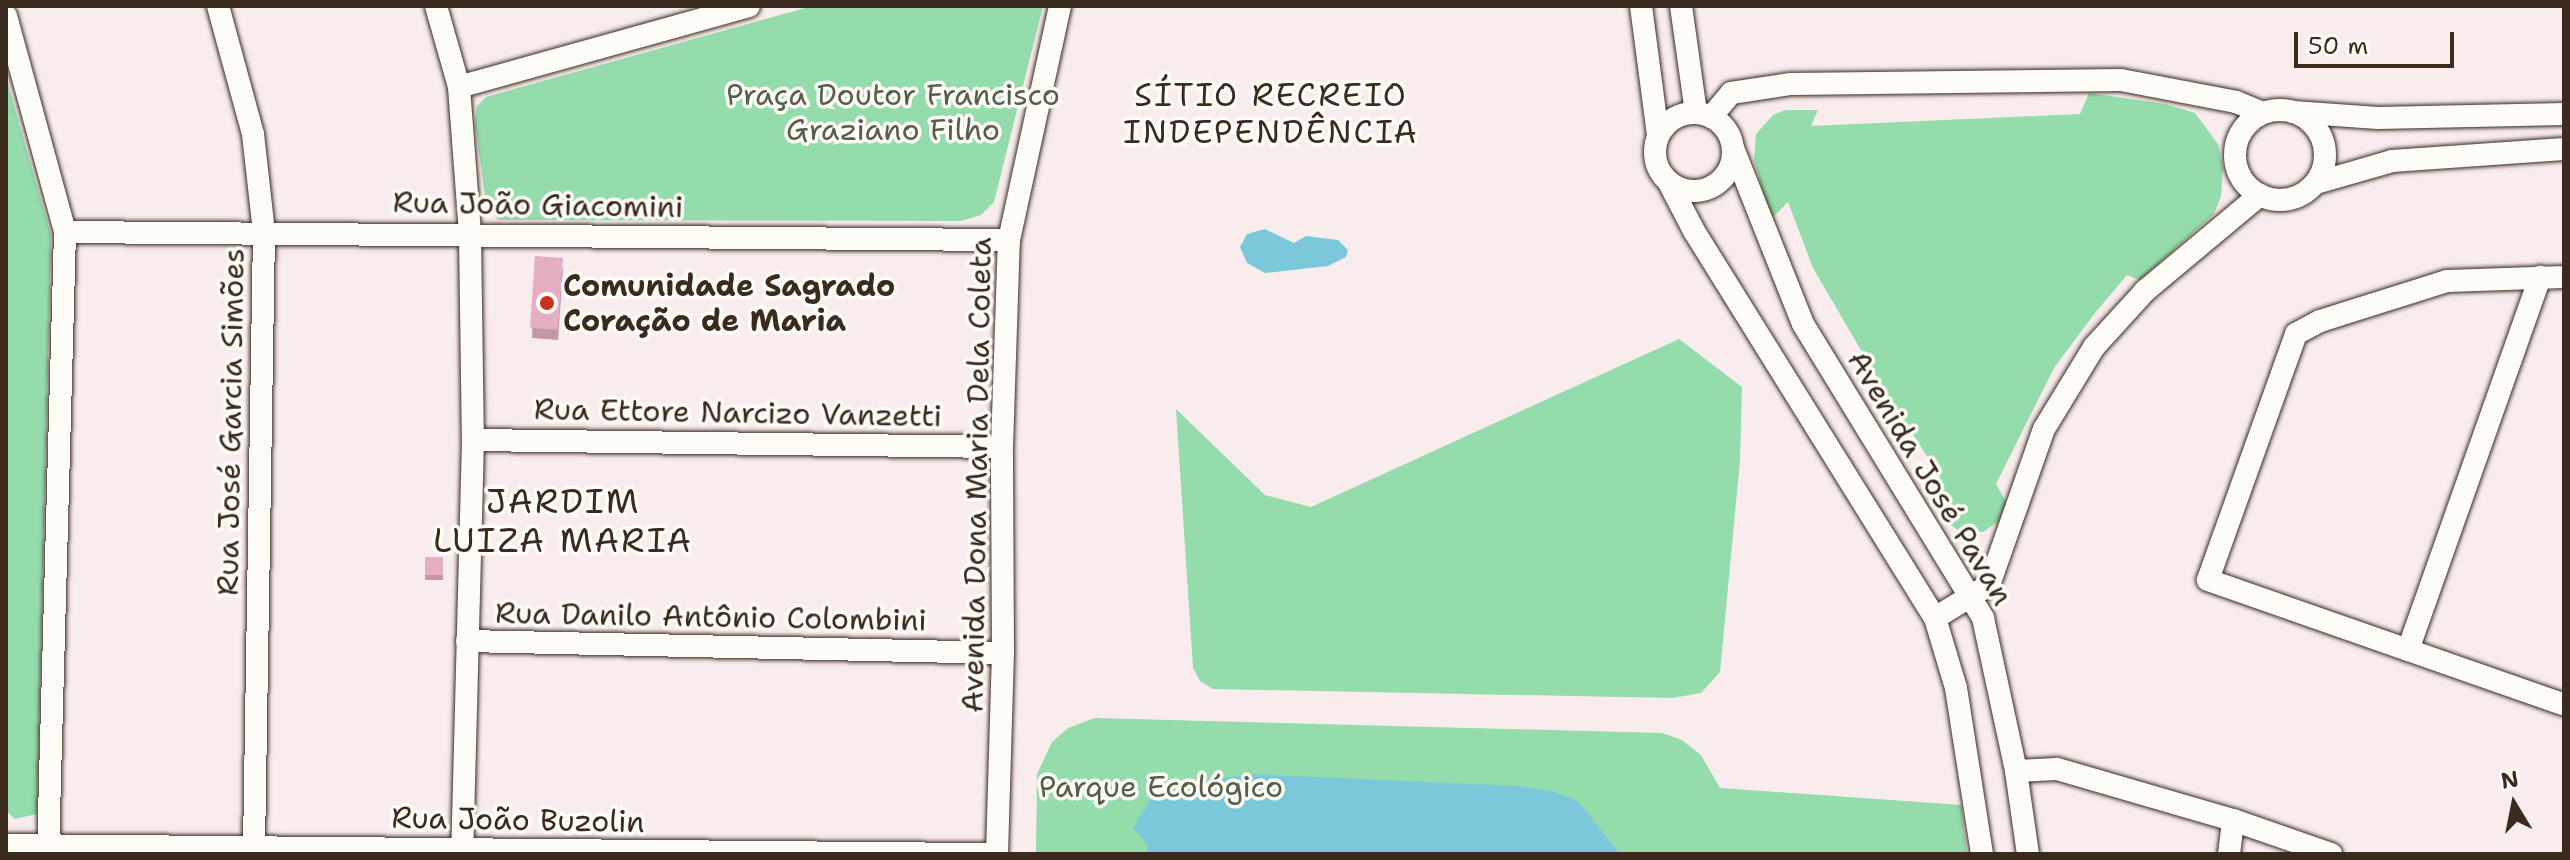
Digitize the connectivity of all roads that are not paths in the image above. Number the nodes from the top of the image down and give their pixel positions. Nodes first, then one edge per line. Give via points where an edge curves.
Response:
1 (218, 6) edge
2 (436, 6) edge
3 (749, 6) edge
4 (1060, 6) edge
5 (1641, 6) edge
6 (1681, 6) edge
7 (6, 16) edge
8 (459, 87) junction
9 (2291, 112) junction
10 (2263, 113) junction
11 (2564, 114) edge
12 (1703, 115) junction
13 (1658, 136) junction
14 (1733, 148) junction
15 (2564, 149) edge
16 (1668, 181) junction
17 (2316, 183) junction
18 (2260, 195) junction
19 (65, 232) junction
20 (264, 232) junction
21 (470, 234) junction
22 (1009, 240) junction
23 (2540, 277) junction
24 (2564, 277) edge
25 (473, 440) junction
26 (1002, 447) junction
27 (1973, 597) junction
28 (1935, 618) junction
29 (467, 641) junction
30 (2408, 650) junction
31 (1003, 653) junction
32 (2564, 705) edge
33 (2016, 771) junction
34 (2233, 820) junction
35 (7, 843) edge
36 (254, 845) junction
37 (48, 850) edge
38 (462, 852) edge
39 (987, 854) edge
40 (997, 854) edge
41 (1982, 854) edge
42 (2028, 854) edge
43 (2229, 854) edge
44 (2331, 854) edge

1 - 20 street, Rua José Garcia Simões via 253,134
2 - 8 street
3 - 8 street
4 - 22 street, Avenida Dona Maria Dela Coleta
5 - 13 street
6 - 12 street
7 - 19 street
8 - 21 street
9 - 10 street
9 - 11 street via 2378,118
9 - 17 street via 2305,118 2323,140 2323,169
10 - 12 street via 2236,102 2121,80 1791,84 1731,93
10 - 18 street via 2251,121 2236,146 2240,175
12 - 13 street via 1673,119
12 - 14 street via 1722,125
13 - 16 street via 1655,160
14 - 16 street via 1727,174 1718,184 1692,192
14 - 27 street, Avenida José Pavan via 1803,324
15 - 17 street via 2392,161
16 - 28 street
17 - 18 street via 2290,199
18 - 27 street via 2145,291 2094,347 2044,429 1989,585
19 - 20 street, Rua João Giacomini
19 - 37 street
20 - 21 street, Rua João Giacomini
20 - 36 street, Rua José Garcia Simões
21 - 22 street, Rua João Giacomini
21 - 25 street
22 - 26 street, Avenida Dona Maria Dela Coleta
23 - 24 street
23 - 30 street
23 - 30 street via 2447,281 2320,321 2296,334 2208,580
25 - 26 street, Rua Ettore Narcizo Vanzetti
25 - 29 street
26 - 31 street, Avenida Dona Maria Dela Coleta
27 - 28 street
27 - 33 street, Avenida José Pavan via 1983,618
28 - 41 street via 1956,688
29 - 31 street, Rua Danilo Antônio Colombini
29 - 38 street
30 - 32 street
31 - 40 street, Avenida Dona Maria Dela Coleta
33 - 34 street via 2057,769
33 - 42 street, Avenida José Pavan
34 - 43 street
34 - 44 street
35 - 37 street, Rua João Buzolin
36 - 37 street, Rua João Buzolin
36 - 38 street, Rua João Buzolin
38 - 39 street, Rua João Buzolin

